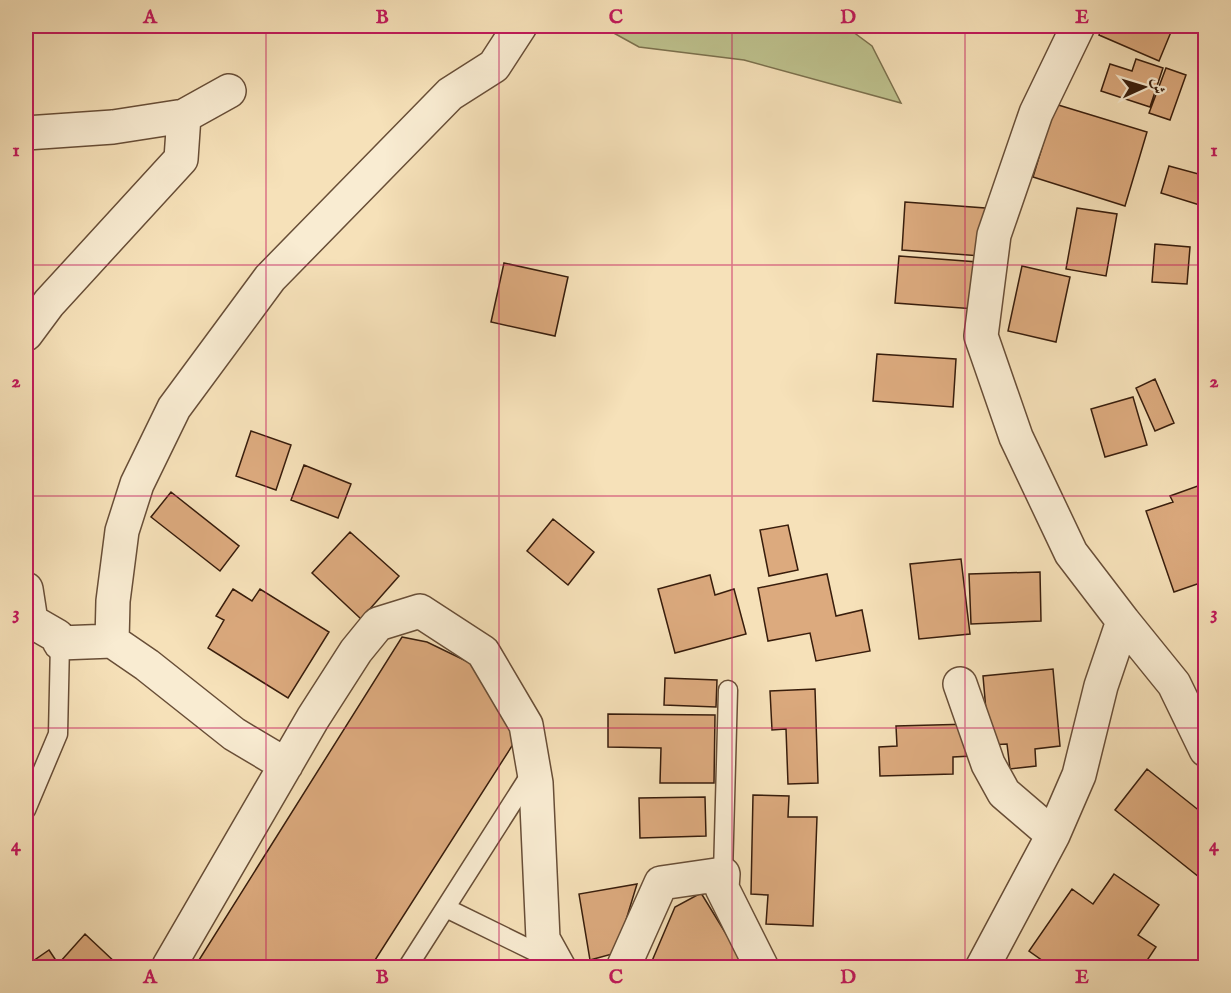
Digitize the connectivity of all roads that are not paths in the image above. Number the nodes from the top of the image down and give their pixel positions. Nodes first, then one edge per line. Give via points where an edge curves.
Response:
1 (1078, 26) edge
2 (520, 27) edge
3 (229, 91) dead end
4 (184, 116) junction
5 (26, 133) edge
6 (26, 334) edge
7 (26, 589) edge
8 (1123, 621) junction
9 (112, 641) junction
10 (60, 643) junction
11 (960, 684) dead end
12 (728, 690) dead end
13 (1206, 750) edge
14 (286, 765) junction
15 (534, 769) junction
16 (26, 810) edge
17 (1053, 835) junction
18 (723, 874) junction
19 (446, 908) junction
20 (557, 964) edge
21 (169, 966) edge
22 (407, 968) edge
23 (623, 968) edge
24 (762, 968) edge
25 (982, 968) edge

1 - 8 street via 1036,113 994,235 981,336 1016,437 1071,553
2 - 9 street via 494,66 450,94 270,278 174,408 137,484 122,531
3 - 4 street
4 - 5 street via 113,127
4 - 6 street via 182,159 49,303
7 - 10 street via 31,621 57,636
8 - 13 street via 1174,684
8 - 17 street via 1101,686 1079,775
9 - 10 street
9 - 14 street via 234,734
10 - 16 lane via 58,734
11 - 17 street via 988,764 1004,793
12 - 18 lane
14 - 15 street via 356,651 378,624 420,611 483,652 526,725
14 - 21 street
15 - 19 lane
15 - 20 street via 543,939
17 - 25 street
18 - 23 street via 662,883
18 - 24 street via 722,888
19 - 20 lane
19 - 22 lane

